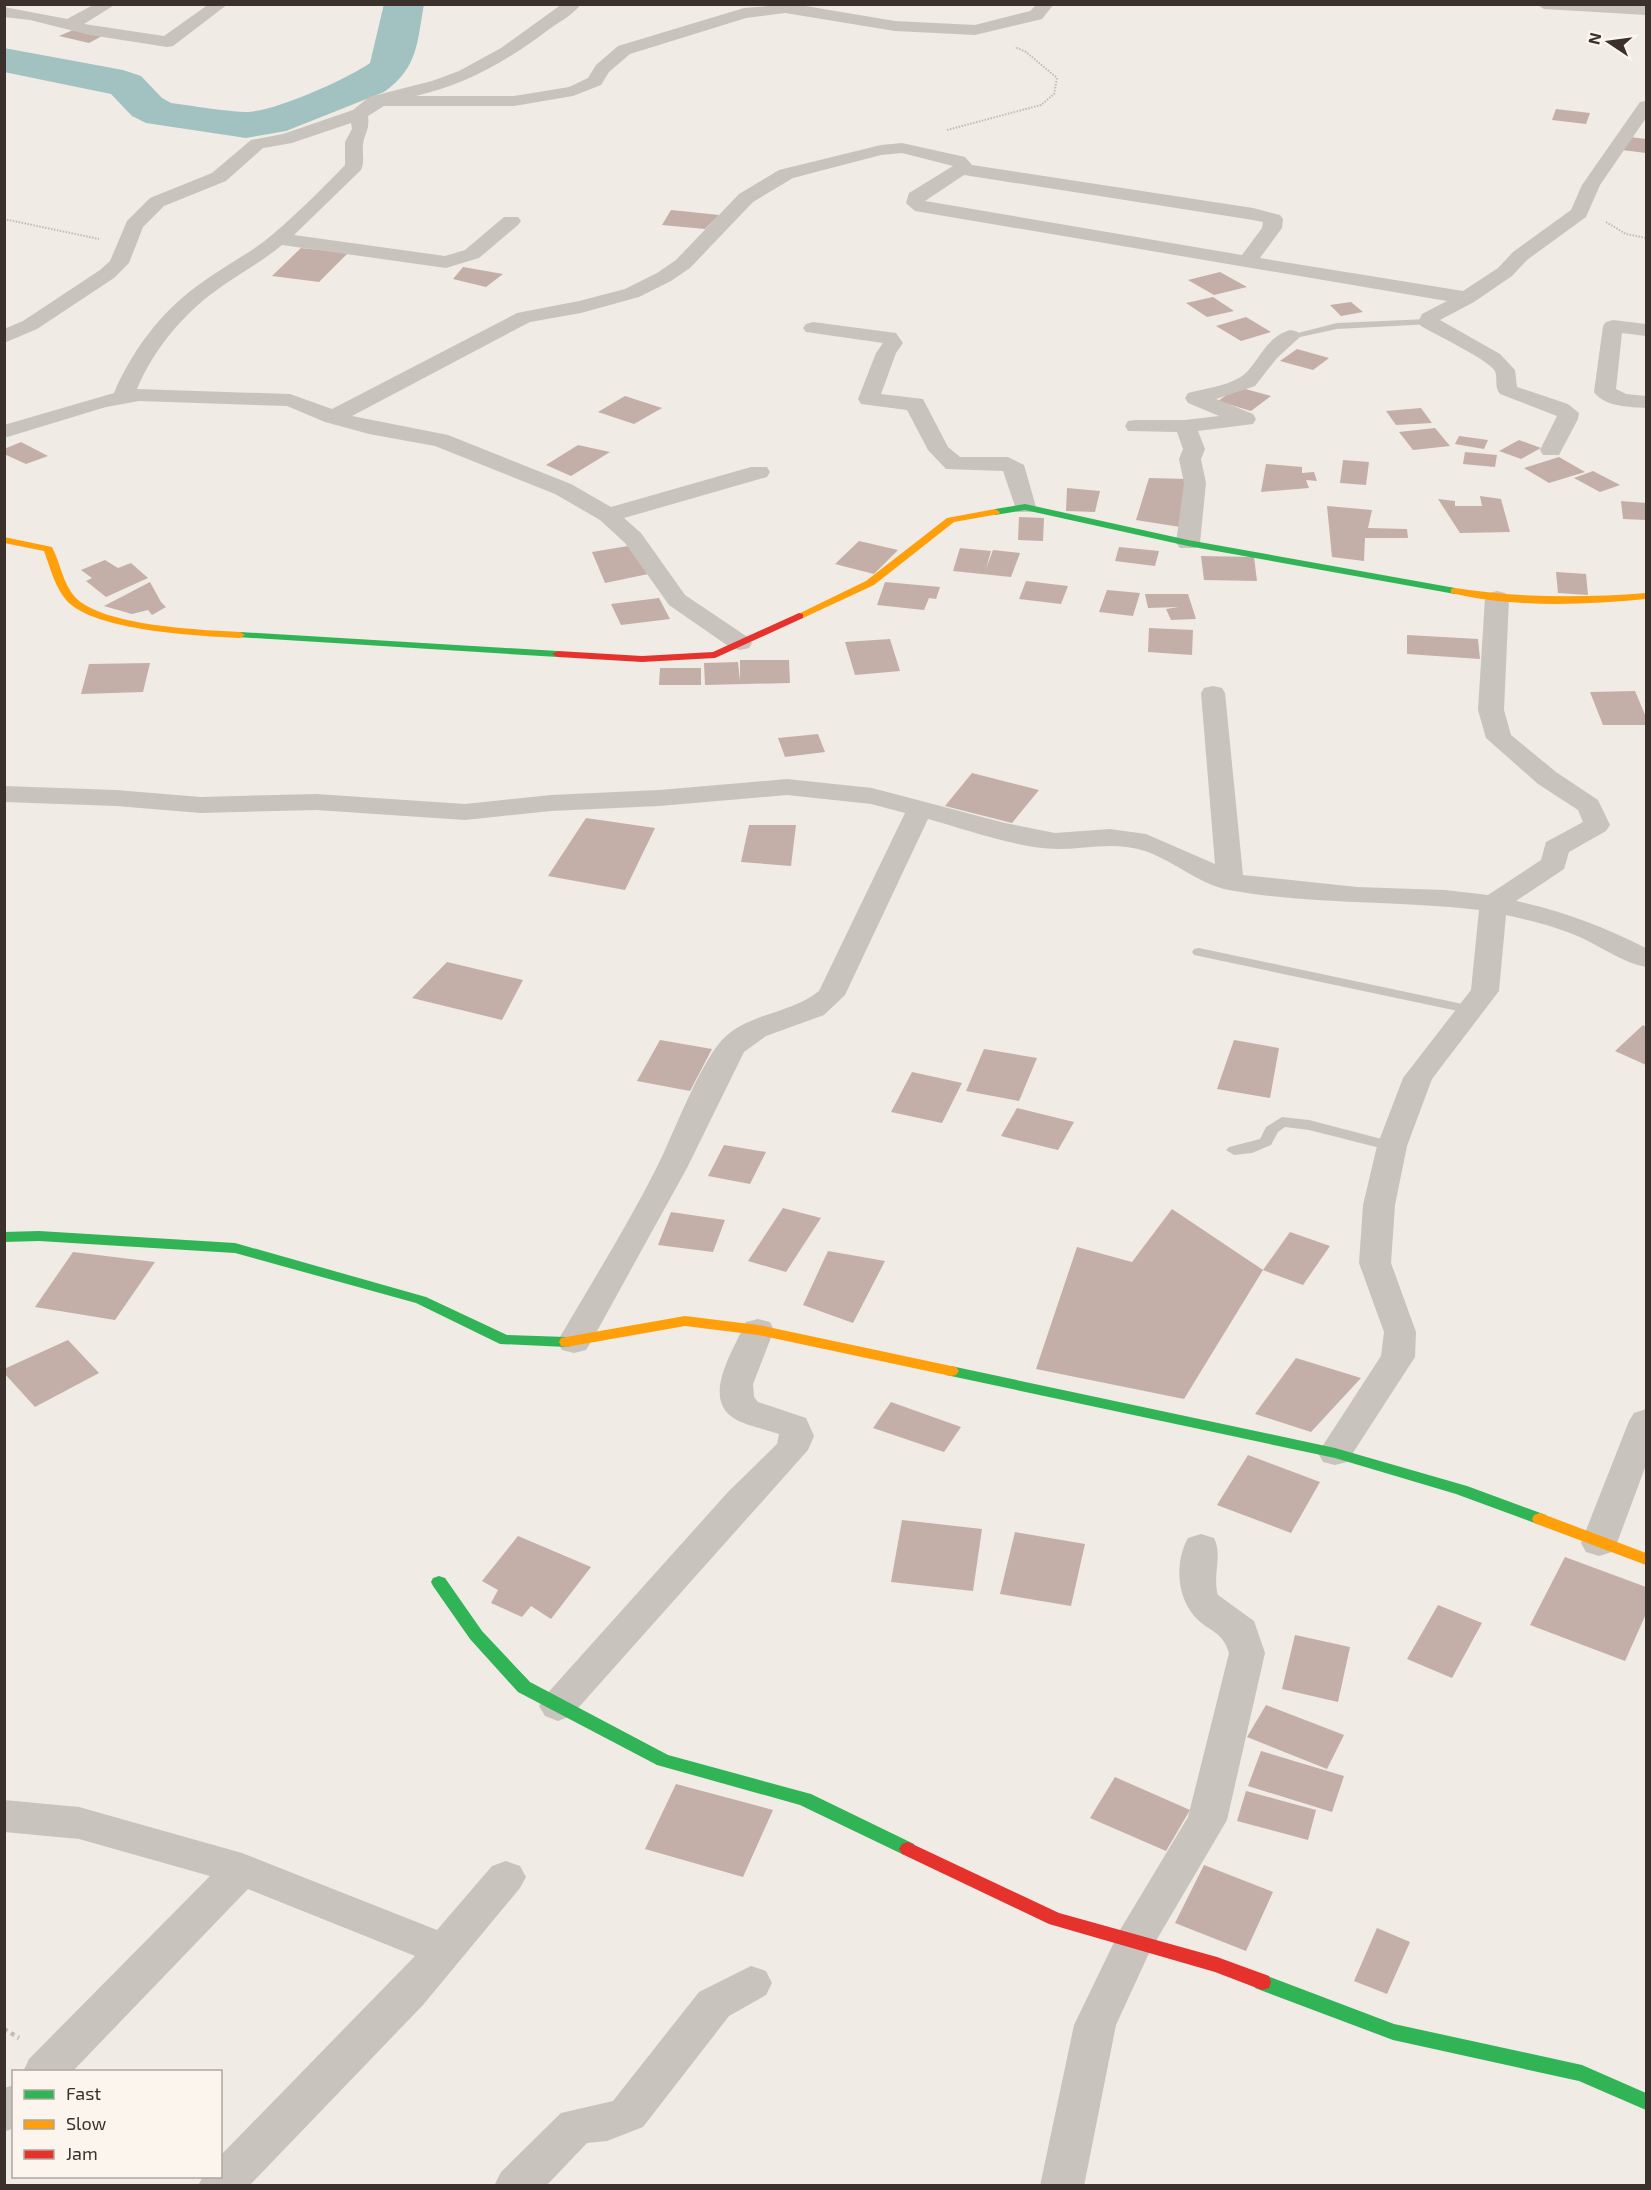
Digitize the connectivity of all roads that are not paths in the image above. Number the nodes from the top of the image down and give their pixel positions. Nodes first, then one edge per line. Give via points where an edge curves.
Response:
1 (108, 4) edge
2 (220, 4) edge
3 (573, 4) edge
4 (1046, 4) edge
5 (1544, 4) edge
6 (1647, 10) edge
7 (4, 12) edge
8 (69, 25) junction
9 (375, 101) junction
10 (1647, 106) edge
11 (359, 114) junction
12 (961, 169) junction
13 (511, 221) dead end
14 (277, 239) junction
15 (1248, 260) junction
16 (1467, 298) junction
17 (1428, 322) junction
18 (813, 328) dead end
19 (1647, 330) edge
20 (1291, 336) joint
21 (4, 337) edge
22 (123, 397) junction
23 (1647, 402) edge
24 (333, 417) junction
25 (1136, 426) dead end
26 (1185, 426) junction
27 (4, 432) edge
28 (1551, 450) dead end
29 (759, 472) dead end
30 (1025, 507) junction
31 (608, 515) junction
32 (4, 540) edge
33 (1188, 543) junction
34 (1647, 596) edge
35 (1497, 598) junction
36 (740, 642) junction
37 (1213, 693) dead end
38 (4, 794) edge
39 (920, 809) junction
40 (1230, 882) junction
41 (1492, 904) junction
42 (1199, 952) dead end
43 (1647, 959) edge
44 (1472, 1010) junction
45 (1392, 1146) junction
46 (1234, 1150) dead end
47 (4, 1238) edge
48 (758, 1330) junction
49 (574, 1342) junction
50 (1647, 1421) edge
51 (1335, 1453) junction
52 (1599, 1543) junction
53 (1201, 1547) dead end
54 (1647, 1559) edge
55 (439, 1582) dead end
56 (558, 1706) junction
57 (4, 1816) edge
58 (242, 1869) junction
59 (506, 1877) dead end
60 (1134, 1942) junction
61 (444, 1950) junction
62 (751, 1983) dead end
63 (46, 2070) edge
64 (1647, 2102) edge
65 (220, 2186) edge
66 (516, 2186) edge
67 (1062, 2186) edge

1 - 8 street
2 - 8 street via 167,42
3 - 9 street via 499,57 464,76
4 - 9 street via 1036,15 975,30 895,26 785,8 744,13 624,50 602,69 595,81 573,91 514,101
5 - 6 street
7 - 8 street
9 - 11 street
10 - 16 street via 1591,184 1579,213
11 - 14 street via 361,129 354,142 354,166
11 - 21 street via 286,139 268,140 249,149 219,177 157,202 134,225 119,263 107,274 30,326
12 - 15 street via 1273,219 1272,228
12 - 15 street via 916,197 915,203
12 - 24 street via 959,161 902,148 786,174 746,198 683,264 664,277 632,293 525,317
13 - 14 street via 472,254 446,262
14 - 22 street via 196,296 131,374
15 - 16 street
16 - 17 street
17 - 20 lane via 1337,326
17 - 28 street via 1493,358 1505,370 1507,390 1568,413
18 - 30 street via 890,337 893,343 869,399 915,404 939,450 954,464 1008,464 1016,470
19 - 23 street via 1613,326 1605,392 1622,400
20 - 26 street via 1270,354 1248,382 1196,398 1245,419
22 - 24 street via 290,400
22 - 27 street
24 - 31 street via 440,440 563,489
25 - 26 street
26 - 33 street via 1194,449 1190,459 1195,483
29 - 31 street
30 - 33 street
30 - 36 street via 951,520 870,583
31 - 36 street via 633,538 677,600
32 - 36 street via 48,549 72,601 107,618 181,632 642,659 715,655
33 - 35 street
34 - 35 street via 1604,600
35 - 41 street via 1491,710 1499,738 1589,806 1597,825 1556,848 1554,863
37 - 40 street
38 - 39 street via 94,796 201,805 316,802 465,812 550,802 787,787 872,796
39 - 40 street via 1055,841 1110,837 1146,843
39 - 49 street via 831,995 814,1009 756,1030 733,1046 672,1168
40 - 41 street via 1357,896 1445,898
41 - 43 street via 1552,917
41 - 44 street via 1485,992
42 - 44 lane
44 - 45 street via 1418,1078
45 - 46 lane via 1282,1122 1271,1130 1266,1142
45 - 51 street via 1379,1205 1375,1263 1400,1332 1398,1357
47 - 49 street via 39,1236 235,1248 421,1300 505,1340
48 - 49 street via 685,1321
48 - 51 street
48 - 56 street via 736,1384 737,1401 746,1410 794,1426 797,1436 790,1450 740,1500
50 - 52 street
51 - 52 street via 1461,1490
52 - 54 street
53 - 60 street via 1196,1583 1203,1604 1242,1631 1247,1653 1207,1820
55 - 56 street via 476,1635 524,1687
56 - 60 street via 663,1760 805,1799 1055,1919
57 - 58 street via 79,1823
58 - 61 street
58 - 63 street
59 - 61 street
60 - 64 street via 1217,1965 1394,2032 1582,2073
60 - 67 street via 1095,2025
61 - 65 street via 408,1993
62 - 66 street via 714,2004 628,2114 607,2122 576,2126

